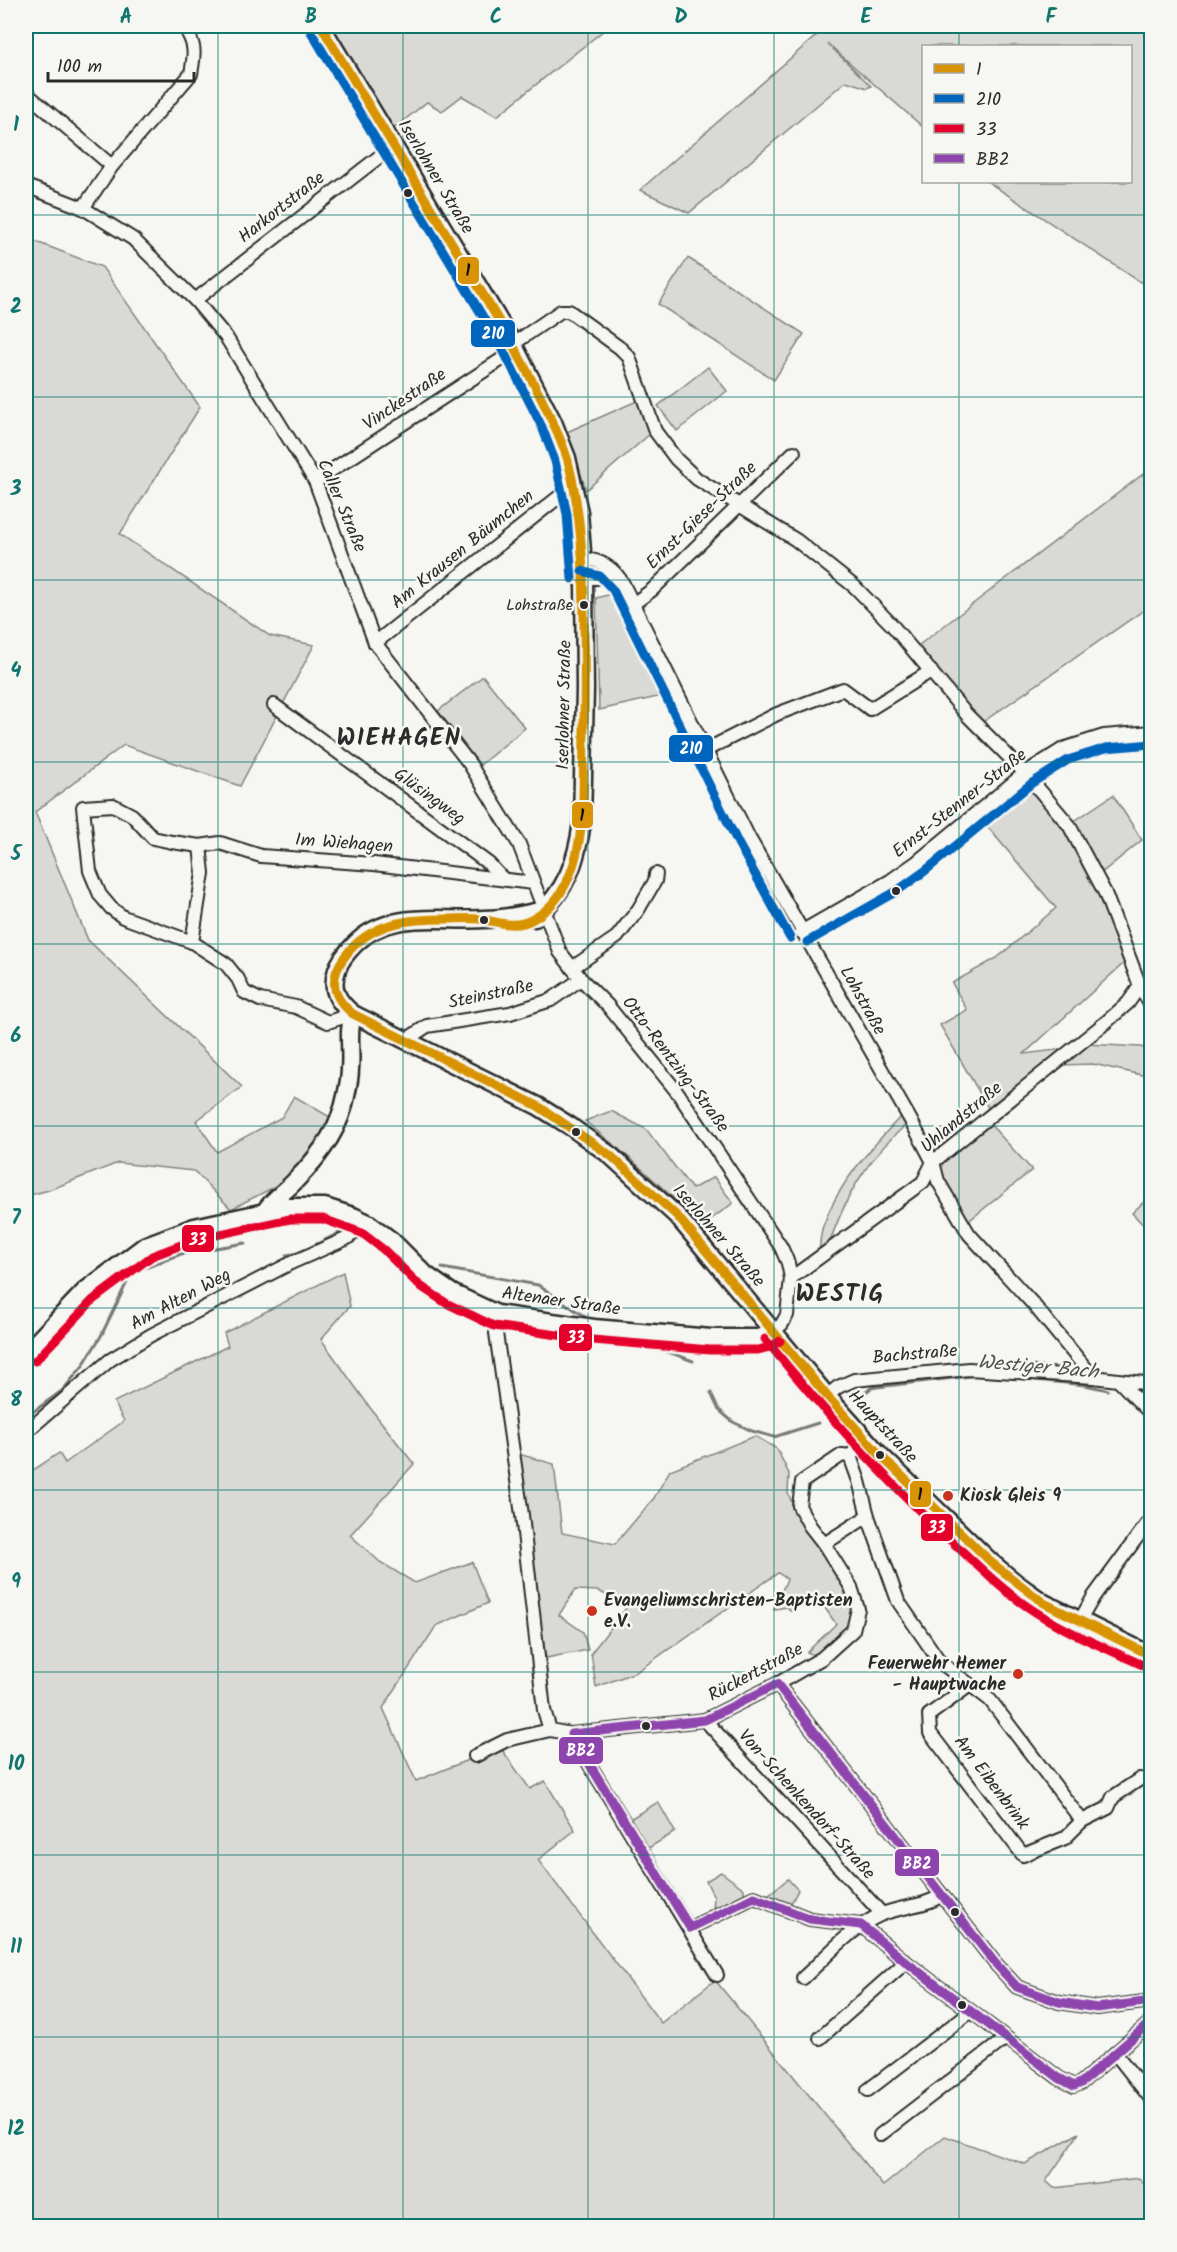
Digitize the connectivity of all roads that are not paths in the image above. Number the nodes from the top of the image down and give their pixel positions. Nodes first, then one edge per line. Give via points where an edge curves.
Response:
1 (184, 26) edge
2 (321, 26) edge
3 (26, 93) edge
4 (393, 146) junction
5 (112, 166) junction
6 (26, 186) edge
7 (83, 208) junction
8 (195, 300) junction
9 (514, 347) junction
10 (794, 452) dead end
11 (315, 481) junction
12 (574, 485) junction
13 (740, 504) junction
14 (583, 559) junction
15 (584, 578) junction
16 (623, 584) junction
17 (633, 604) junction
18 (375, 643) junction
19 (931, 671) junction
20 (274, 705) dead end
21 (1152, 732) edge
22 (706, 750) junction
23 (1025, 773) junction
24 (200, 846) junction
25 (656, 874) dead end
26 (503, 879) junction
27 (533, 883) junction
28 (543, 910) junction
29 (801, 932) junction
30 (192, 942) junction
31 (572, 968) junction
32 (581, 979) junction
33 (1140, 986) junction
34 (1152, 1008) edge
35 (353, 1014) junction
36 (406, 1040) junction
37 (933, 1162) junction
38 (266, 1210) junction
39 (368, 1223) junction
40 (791, 1278) junction
41 (497, 1314) junction
42 (774, 1331) junction
43 (26, 1353) edge
44 (1093, 1377) junction
45 (1119, 1381) junction
46 (1152, 1384) edge
47 (827, 1396) junction
48 (1152, 1415) edge
49 (26, 1432) edge
50 (866, 1440) junction
51 (850, 1456) junction
52 (868, 1516) junction
53 (1152, 1516) edge
54 (824, 1544) junction
55 (1079, 1622) junction
56 (1152, 1656) edge
57 (777, 1684) junction
58 (970, 1685) junction
59 (705, 1720) junction
60 (550, 1730) junction
61 (571, 1734) junction
62 (475, 1756) dead end
63 (1140, 1779) dead end
64 (1082, 1821) junction
65 (942, 1895) junction
66 (882, 1914) junction
67 (861, 1925) junction
68 (690, 1928) junction
69 (906, 1962) junction
70 (717, 1975) dead end
71 (804, 1978) dead end
72 (1152, 2001) edge
73 (970, 2012) junction
74 (1152, 2021) edge
75 (820, 2038) dead end
76 (1006, 2038) junction
77 (1115, 2053) junction
78 (868, 2090) dead end
79 (1152, 2100) edge
80 (880, 2134) dead end

1 - 5 street via 194,42 191,74
2 - 4 main road, Iserlohner Straße
3 - 5 street
4 - 8 street, Harkortstraße
4 - 9 main road, Iserlohner Straße
5 - 7 street
6 - 7 street, Caller Straße
7 - 8 street, Caller Straße via 132,239
8 - 11 street, Caller Straße via 226,337
9 - 11 street, Vinckestraße
9 - 12 main road, Iserlohner Straße via 553,422
9 - 13 street, Vinckestraße via 561,312 569,311 629,357 655,432 676,459 697,479
10 - 13 street, Ernst-Giese-Straße
11 - 18 street, Caller Straße
12 - 14 main road, Iserlohner Straße
12 - 18 street, Am Krausen Bäumchen
13 - 17 street, Ernst-Giese-Straße
13 - 19 street via 796,540 855,587
14 - 15 main road, Iserlohner Straße
14 - 16 street, Lohstraße via 606,565
15 - 16 street via 605,578
15 - 28 main road, Iserlohner Straße via 582,822 572,870
16 - 17 street, Lohstraße
17 - 22 street, Lohstraße
18 - 27 street, Caller Straße via 469,763 519,844
19 - 22 street via 870,709 843,689 777,714
19 - 23 street
20 - 26 street, Glüsingweg via 489,864
21 - 23 street, Ernst-Stenner-Straße via 1104,736 1063,749
22 - 29 street, Lohstraße
23 - 29 street, Ernst-Stenner-Straße via 917,862
23 - 33 street via 1069,825 1105,893
24 - 26 street, Im Wiehagen via 220,843 261,856
24 - 30 street via 203,873
24 - 30 street, Im Wiehagen via 153,838 132,815 113,804 83,807 90,872 100,895 123,917
25 - 31 street via 638,910 618,937
26 - 27 street, Im Wiehagen
27 - 28 street, Caller Straße
28 - 31 street, Otto-Rentzing-Straße via 560,952
28 - 35 main road, Iserlohner Straße via 486,919 399,921 378,927 362,937 338,967 334,981 337,999
29 - 37 street, Lohstraße
30 - 35 street via 226,964 244,992 260,1000 296,1007 328,1022
31 - 32 street, Otto-Rentzing-Straße
32 - 36 street, Steinstraße via 551,1000 510,1013 427,1026
32 - 40 street, Otto-Rentzing-Straße via 608,1006 678,1094 781,1247
33 - 34 street
33 - 37 street, Uhlandstraße via 1106,1023
35 - 36 main road, Iserlohner Straße
35 - 38 main road via 346,1099 335,1128 315,1161
36 - 42 main road, Iserlohner Straße via 538,1106 610,1155 677,1216
37 - 40 street, Uhlandstraße via 923,1182
37 - 44 street, Lohstraße via 938,1181 969,1234
38 - 39 main road, Altenaer Straße via 325,1207
38 - 43 main road, Altenaer Straße via 194,1227 146,1245 85,1292
39 - 41 main road, Altenaer Straße via 426,1275 452,1293
39 - 49 street, Am Alten Weg via 346,1239 293,1262 110,1360
40 - 42 street via 787,1315
41 - 42 main road, Altenaer Straße via 594,1328 711,1338 757,1338
41 - 60 street via 496,1333 544,1710
42 - 47 main road, Hauptstraße
44 - 45 street, Bachstraße
44 - 47 street, Bachstraße via 958,1370 854,1380
45 - 46 street, Bachstraße
45 - 48 street
47 - 50 main road, Hauptstraße
50 - 51 street
50 - 55 main road, Hauptstraße via 1016,1583
51 - 52 street
51 - 54 street, Rückertstraße via 842,1455 802,1482 799,1506
52 - 54 street
52 - 58 street via 898,1601 940,1662
53 - 55 street
54 - 57 street, Rückertstraße via 851,1587 858,1609 853,1630 822,1658
55 - 56 main road, Hauptstraße
57 - 59 street, Rückertstraße
57 - 65 street
58 - 64 street via 990,1700
58 - 64 street, Am Eibenbrink via 929,1716 930,1733 1023,1855 1065,1838
59 - 61 street, Rückertstraße
59 - 66 street, Von-Schenkendorf-Straße
60 - 61 street, Rückertstraße
60 - 62 street via 507,1740
61 - 68 street
63 - 64 street, Am Eibenbrink via 1113,1797 1108,1808
65 - 66 street via 930,1902
65 - 72 street via 1017,1987 1059,2002 1097,2008
66 - 67 street
67 - 68 street via 810,1919 754,1897
67 - 69 street
67 - 71 street
68 - 70 street
69 - 73 street
69 - 75 street
73 - 76 street
73 - 78 street
74 - 77 street
76 - 77 street via 1074,2086
76 - 80 street
77 - 79 street

